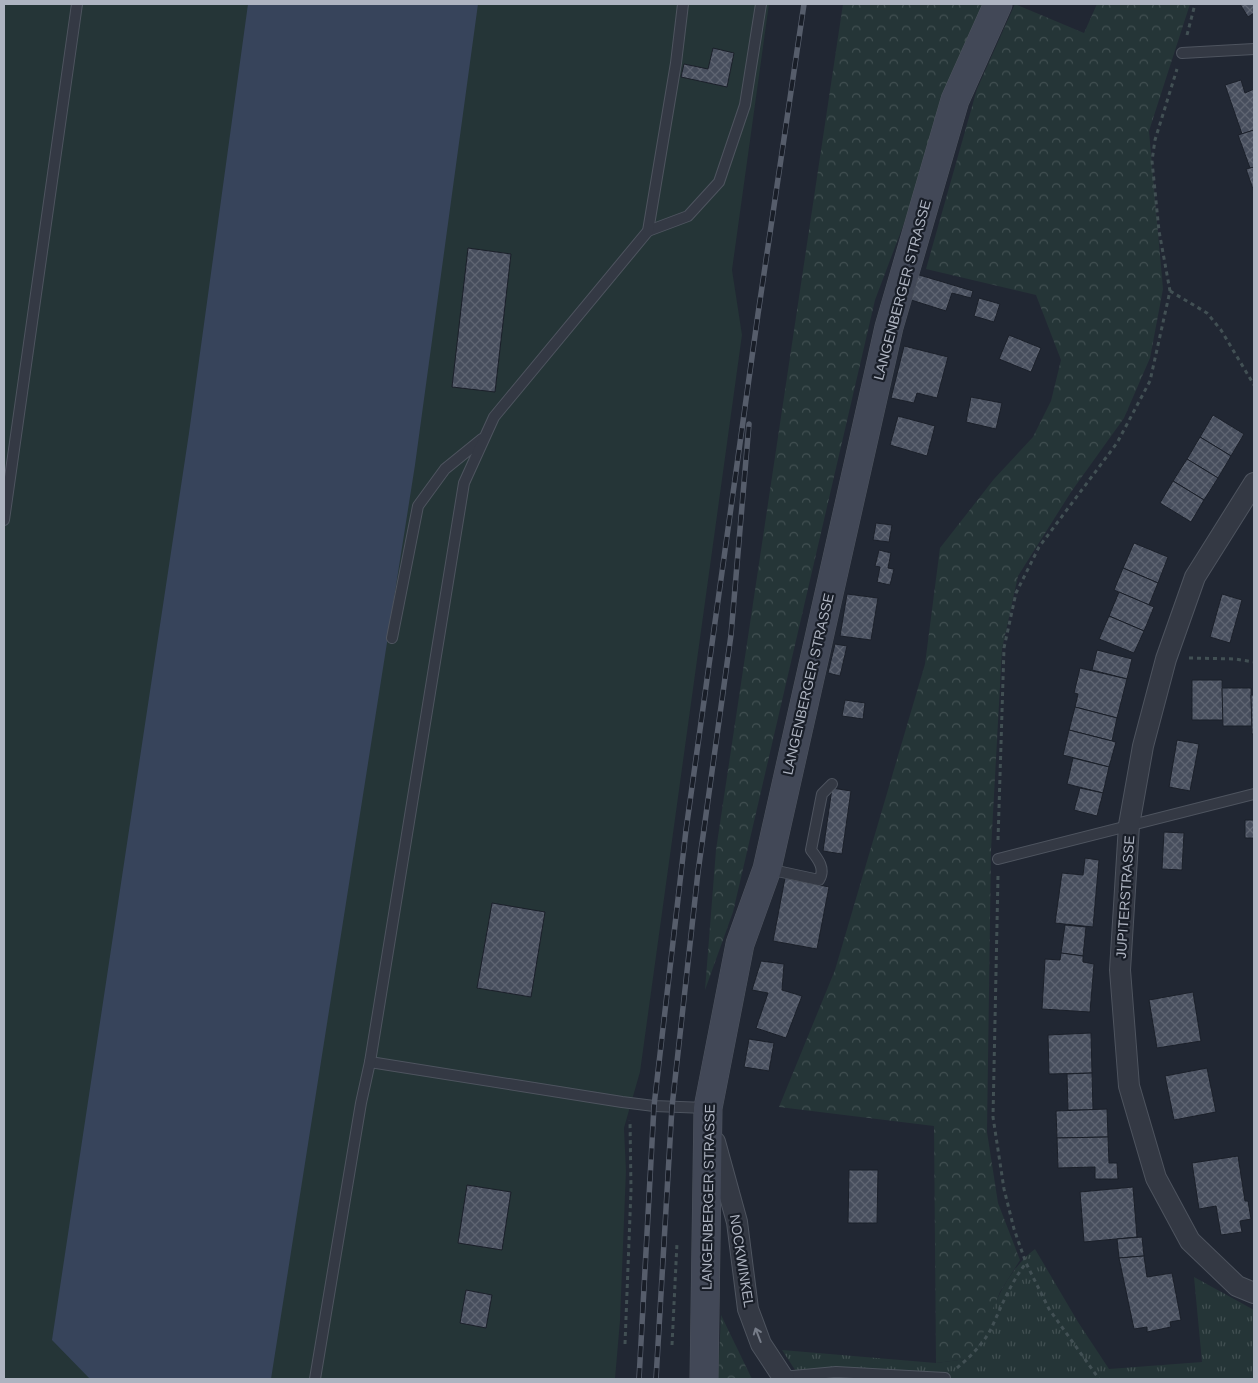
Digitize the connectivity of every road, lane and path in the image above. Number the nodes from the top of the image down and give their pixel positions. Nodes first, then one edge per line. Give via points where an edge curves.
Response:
1 (77, 4) edge
2 (683, 4) edge
3 (761, 4) edge
4 (998, 4) edge
5 (1195, 4) edge
6 (1254, 49) edge
7 (1182, 53) junction
8 (648, 231) junction
9 (1170, 291) junction
10 (1254, 385) edge
11 (485, 437) junction
12 (1254, 483) edge
13 (4, 520) edge
14 (392, 638) dead end
15 (1166, 659) junction
16 (1254, 662) edge
17 (832, 784) dead end
18 (1254, 794) edge
19 (1129, 825) junction
20 (998, 859) junction
21 (767, 869) junction
22 (370, 1062) junction
23 (633, 1103) junction
24 (708, 1108) junction
25 (1026, 1263) junction
26 (1254, 1293) edge
27 (625, 1344) dead end
28 (783, 1378) edge
29 (945, 1378) edge
30 (315, 1379) edge
31 (704, 1379) edge
32 (1098, 1379) edge

1 - 13 lane
2 - 8 lane
3 - 8 lane via 745,105 719,182 688,216
4 - 21 main road, LANGENBERGER STRASSE via 955,100 889,327
5 - 7 path
6 - 7 lane
7 - 9 path via 1154,140 1152,161 1159,231
8 - 11 lane via 494,416
9 - 10 path via 1207,313
9 - 20 path via 1150,381 1116,443 1039,547 1016,593 1004,648
11 - 14 lane via 445,469 418,506
11 - 22 lane via 464,483
12 - 15 street, JUPITERSTRASSE via 1195,577
15 - 16 path
15 - 19 street, JUPITERSTRASSE via 1143,746
17 - 21 lane via 822,794 811,850 821,866 819,880
18 - 19 lane
19 - 20 lane
19 - 26 street, JUPITERSTRASSE via 1120,970 1129,1086 1156,1178 1190,1241 1237,1286
20 - 25 path via 993,1117 1004,1189
21 - 24 main road, LANGENBERGER STRASSE via 740,944
22 - 23 lane
22 - 30 lane
23 - 24 lane
23 - 27 path via 629,1128 631,1190
28 -> 24 street, NOCKWINKEL via 762,1344 748,1308 737,1222
24 - 31 main road, LANGENBERGER STRASSE
25 - 29 path via 1012,1281 973,1355
25 - 32 path via 1049,1308
28 - 29 lane via 836,1372

